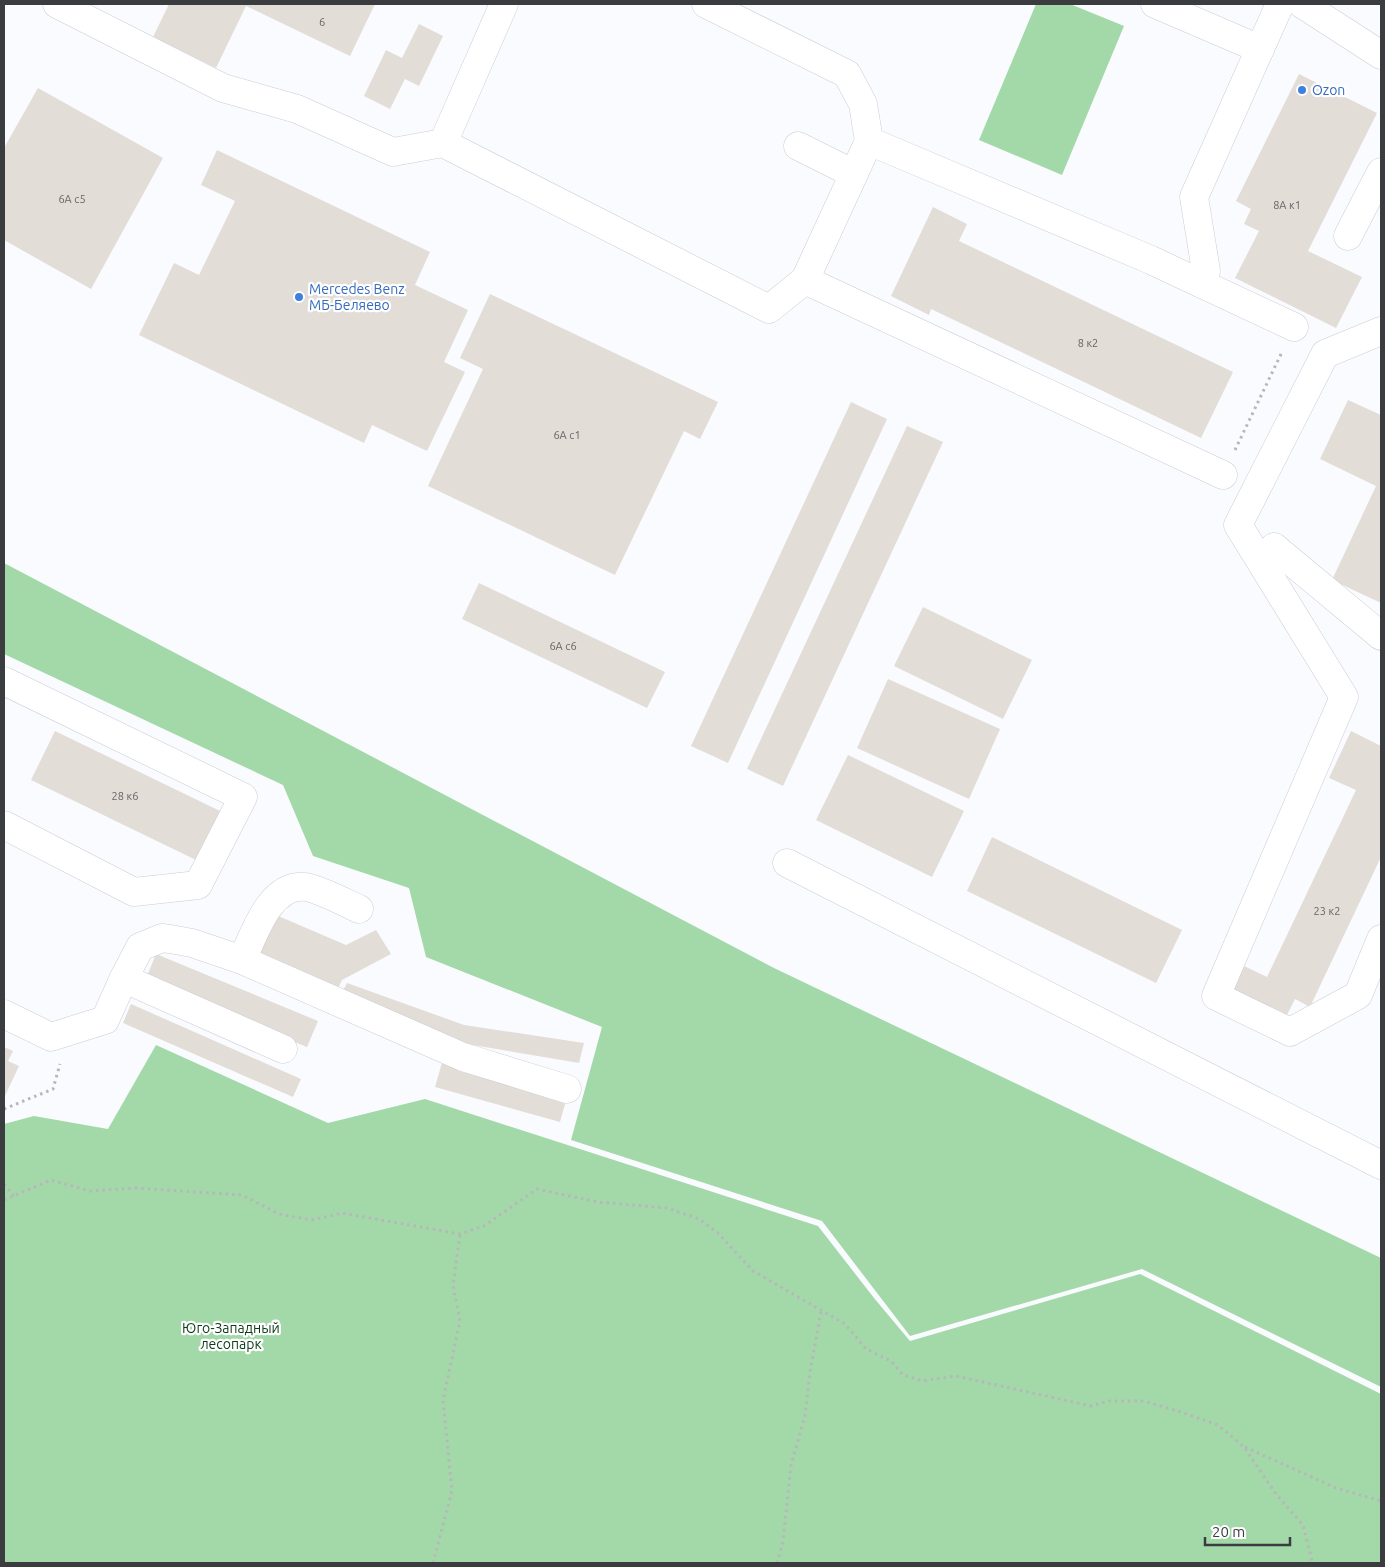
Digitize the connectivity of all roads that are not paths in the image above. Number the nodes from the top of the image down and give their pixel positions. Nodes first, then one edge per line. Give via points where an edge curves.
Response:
1 (57, 4) edge
2 (504, 4) edge
3 (706, 4) edge
4 (1155, 4) edge
5 (1280, 4) edge
6 (1302, 4) edge
7 (1260, 49) junction
8 (1381, 55) edge
9 (869, 141) junction
10 (443, 144) junction
11 (798, 146) dead end
12 (1381, 172) edge
13 (854, 174) junction
14 (1348, 236) dead end
15 (805, 280) junction
16 (1202, 284) junction
17 (1294, 327) road end
18 (1381, 331) edge
19 (1223, 475) road end
20 (1274, 547) dead end
21 (1381, 636) edge
22 (5, 684) edge
23 (4, 825) edge
24 (787, 863) dead end
25 (359, 909) dead end
26 (1381, 939) edge
27 (242, 960) junction
28 (123, 980) junction
29 (4, 1014) edge
30 (283, 1049) dead end
31 (567, 1088) dead end
32 (1381, 1165) edge

1 - 10 lane via 223,88 297,109 393,152
2 - 10 lane
3 - 9 lane via 847,74 863,104
4 - 7 lane
5 - 7 lane
6 - 8 lane
7 - 16 lane via 1194,197 1206,271
9 - 13 lane
9 - 16 lane
10 - 15 lane via 769,309
11 - 13 lane
12 - 14 lane
13 - 15 lane
15 - 19 lane
16 - 17 lane
18 - 26 lane via 1325,354 1238,525 1344,697 1216,996 1290,1032 1358,995
20 - 21 lane
22 - 23 lane via 243,797 198,885 134,892
24 - 32 lane
25 - 27 lane via 307,887 294,887 278,895 266,911
27 - 28 lane via 192,942 162,938 140,947
27 - 31 lane via 463,1057
28 - 29 lane via 105,1020 51,1037
28 - 30 lane

